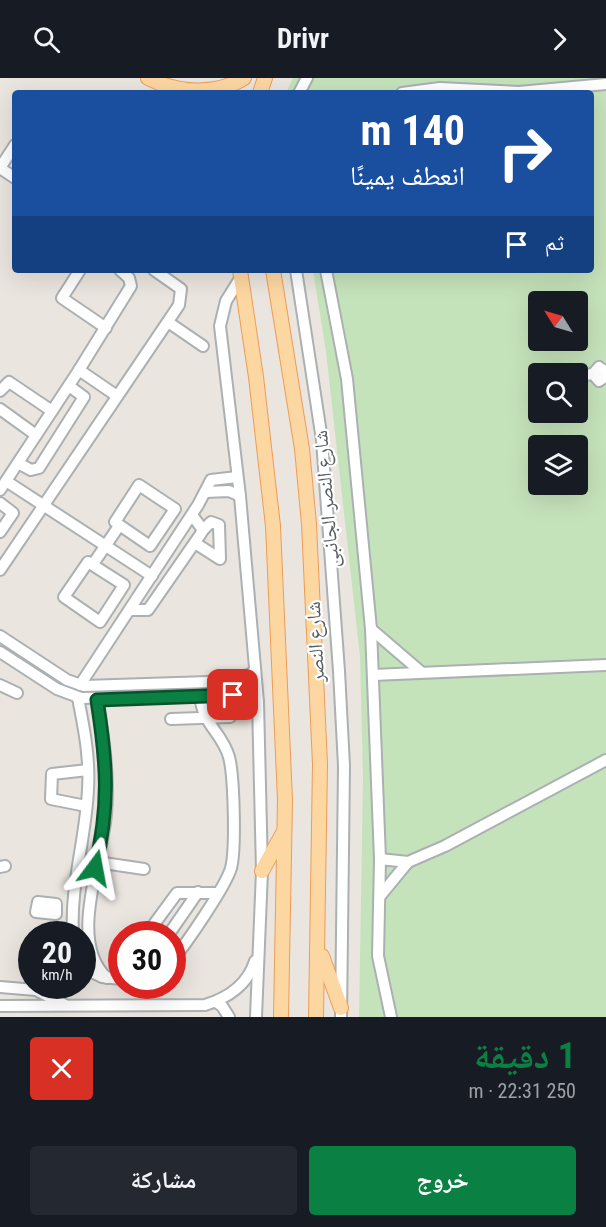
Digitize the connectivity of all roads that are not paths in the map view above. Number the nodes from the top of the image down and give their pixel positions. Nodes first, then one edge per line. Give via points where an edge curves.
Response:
1 (244, 78) edge
2 (606, 84) edge
3 (157, 85) edge
4 (425, 90) edge
5 (480, 90) edge
6 (541, 90) edge
7 (12, 150) edge
8 (0, 168) edge
9 (78, 273) edge
10 (123, 273) edge
11 (162, 273) edge
12 (240, 273) edge
13 (273, 273) edge
14 (296, 273) edge
15 (327, 273) edge
16 (168, 322) junction
17 (106, 328) junction
18 (203, 346) dead end
19 (79, 370) junction
20 (606, 374) edge
21 (588, 375) edge
22 (69, 386) junction
23 (0, 391) edge
24 (117, 396) junction
25 (0, 409) edge
26 (52, 411) junction
27 (36, 435) junction
28 (18, 462) junction
29 (237, 477) junction
30 (3, 485) edge
31 (206, 492) junction
32 (240, 496) junction
33 (0, 503) edge
34 (43, 505) junction
35 (175, 510) junction
36 (191, 517) junction
37 (119, 526) junction
38 (203, 530) junction
39 (0, 532) edge
40 (195, 543) junction
41 (105, 546) junction
42 (93, 564) junction
43 (0, 570) edge
44 (152, 576) junction
45 (129, 610) junction
46 (100, 622) junction
47 (371, 629) junction
48 (115, 632) junction
49 (0, 636) edge
50 (0, 652) edge
51 (606, 665) edge
52 (255, 671) junction
53 (420, 671) junction
54 (373, 675) junction
55 (210, 682) junction
56 (0, 685) edge
57 (80, 685) junction
58 (17, 693) dead end
59 (206, 696) junction
60 (78, 698) junction
61 (97, 700) junction
62 (258, 702) junction
63 (230, 717) dead end
64 (205, 718) junction
65 (171, 719) dead end
66 (606, 760) edge
67 (88, 770) junction
68 (87, 806) junction
69 (84, 831) junction
70 (284, 831) junction
71 (103, 834) junction
72 (380, 859) junction
73 (97, 862) junction
74 (408, 862) junction
75 (144, 869) dead end
76 (262, 871) junction
77 (198, 892) junction
78 (217, 892) junction
79 (380, 896) junction
80 (57, 909) dead end
81 (72, 910) junction
82 (72, 921) edge
83 (91, 921) edge
84 (156, 921) edge
85 (178, 921) edge
86 (186, 939) edge
87 (319, 949) junction
88 (258, 952) junction
89 (96, 962) edge
90 (96, 975) edge
91 (107, 978) joint
92 (0, 987) edge
93 (216, 1002) junction
94 (66, 1005) junction
95 (0, 1006) edge
96 (341, 1012) edge
97 (229, 1017) edge
98 (256, 1017) edge
99 (282, 1017) edge
100 (316, 1017) edge
101 (391, 1017) edge

1 - 3 main road via 217,88 197,90
2 - 6 street
4 - 5 street
7 - 8 street
9 - 17 street via 62,298
10 - 17 street via 131,286
11 - 16 street via 182,295
12 - 29 street via 226,301 220,326
12 - 70 main road, شارع النصر via 273,526
13 - 87 main road, شارع النصر via 302,449 309,524 320,765
14 - 96 street, شارع النصر الجانبى via 322,440 339,671 344,766
15 - 47 street via 347,379
16 - 18 street
16 - 24 street
17 - 19 street
19 - 22 street
19 - 24 street
20 - 21 street via 599,367
22 - 26 street
22 - 28 street via 84,397 39,468 31,470
23 - 26 street via 9,382
24 - 34 street
25 - 27 street
26 - 27 street
27 - 28 street
28 - 30 street
29 - 31 street via 213,478
29 - 32 street
30 - 34 street
31 - 32 street via 229,491
31 - 36 street
32 - 52 street
33 - 39 street via 13,516
34 - 41 street
34 - 43 street
35 - 36 street
35 - 37 street via 150,546
35 - 37 street via 138,486 115,520
36 - 38 street
36 - 44 street
37 - 41 street
38 - 40 street
38 - 40 street via 210,522 219,525 220,559
40 - 45 street via 148,610
41 - 42 street
41 - 44 street
42 - 46 street via 124,585
42 - 46 street via 87,563 64,597
44 - 45 street
45 - 48 street
46 - 48 street
47 - 53 street
47 - 54 street
48 - 57 street
49 - 57 street
50 - 60 street
51 - 53 street
52 - 55 street via 238,681
52 - 62 street
53 - 54 street
54 - 72 street
55 - 57 street
55 - 59 street
56 - 58 street
59 - 61 street
59 - 62 street via 238,695
59 - 64 street
60 - 61 street
60 - 67 street
61 - 71 street via 106,753
62 - 76 street
63 - 64 street
64 - 65 street
64 - 78 street via 226,748 231,766 232,860
66 - 74 street
67 - 68 street
67 - 68 street via 52,774 51,800
68 - 69 street
69 - 71 street
69 - 81 street
70 - 76 main road
70 - 99 main road, شارع النصر
71 - 73 street
72 - 74 street
72 - 79 street
73 - 75 street
73 - 83 street
74 - 79 street
76 - 88 street
77 - 78 street
77 - 84 street via 177,893
77 - 85 street
78 - 86 street
79 - 101 street via 378,956
80 - 81 street
81 - 82 street
87 - 96 main road
87 - 100 main road, شارع النصر
88 - 93 street via 247,977
88 - 98 street
89 - 91 street
90 - 91 street
92 - 94 street via 36,990
93 - 94 street via 194,1007
93 - 97 street
94 - 95 street

